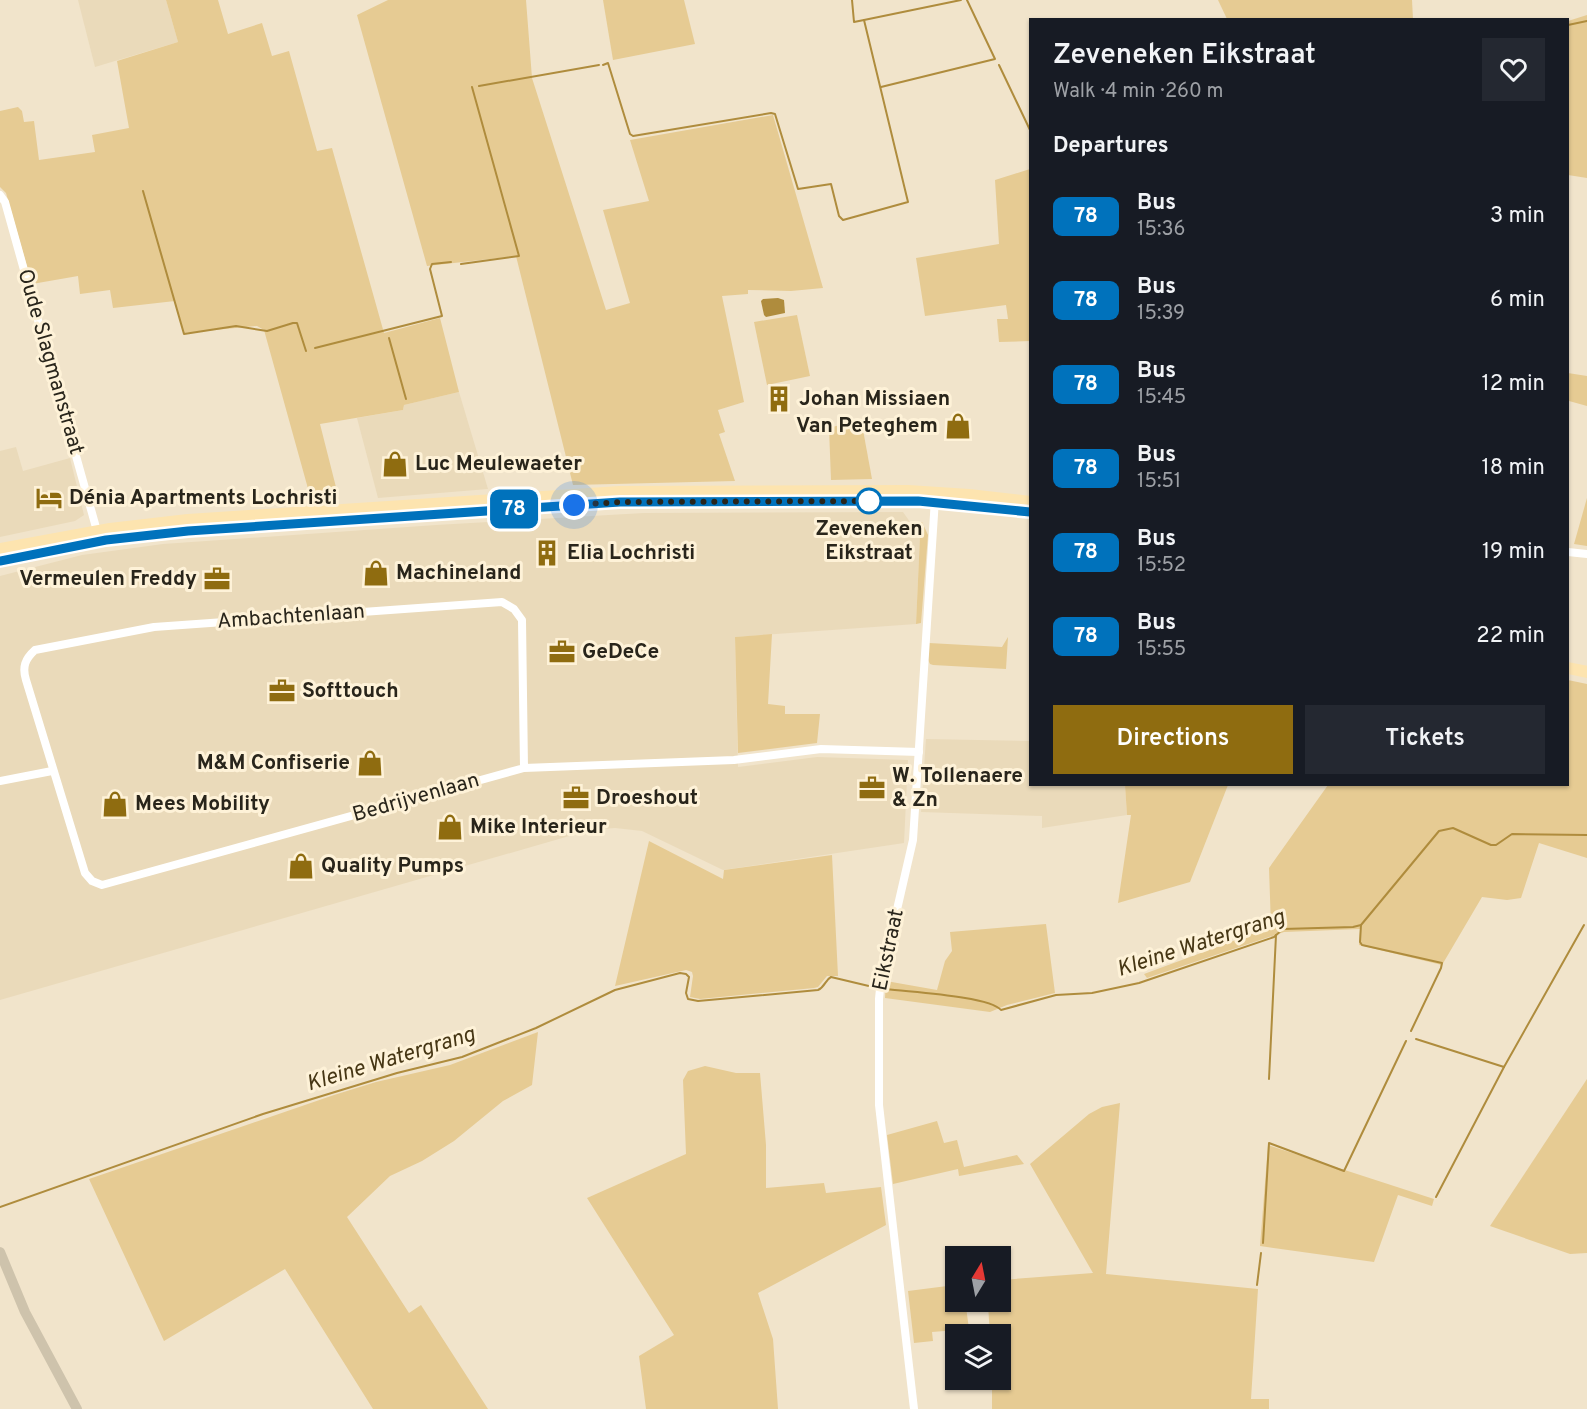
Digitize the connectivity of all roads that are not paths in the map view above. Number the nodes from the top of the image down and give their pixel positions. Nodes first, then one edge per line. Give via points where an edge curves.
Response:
1 (0, 195) edge
2 (935, 496) junction
3 (1029, 502) edge
4 (1029, 512) edge
5 (97, 531) junction
6 (0, 549) edge
7 (1569, 552) edge
8 (1587, 554) edge
9 (0, 561) edge
10 (1569, 668) edge
11 (1587, 672) edge
12 (919, 753) junction
13 (524, 768) junction
14 (52, 771) junction
15 (0, 782) edge
16 (0, 1252) edge
17 (77, 1409) edge
18 (914, 1409) edge

1 - 5 street, Oude Slagmanstraat
2 - 3 main road
2 - 4 main road
2 - 5 main road via 620,492 188,520
2 - 9 main road via 620,502 188,531 106,540
2 - 12 street, Eikstraat
5 - 6 main road
7 - 8 street
10 - 11 main road
12 - 13 street, Bedrijvenlaan via 821,749 734,760
12 - 18 street, Eikstraat via 913,840 879,999 879,1105
13 - 14 street, Bedrijvenlaan via 102,885 85,873
13 - 14 street, Ambachtenlaan via 522,620 502,602 154,627 35,650 28,656 24,672
14 - 15 street
16 - 17 main road via 25,1312

